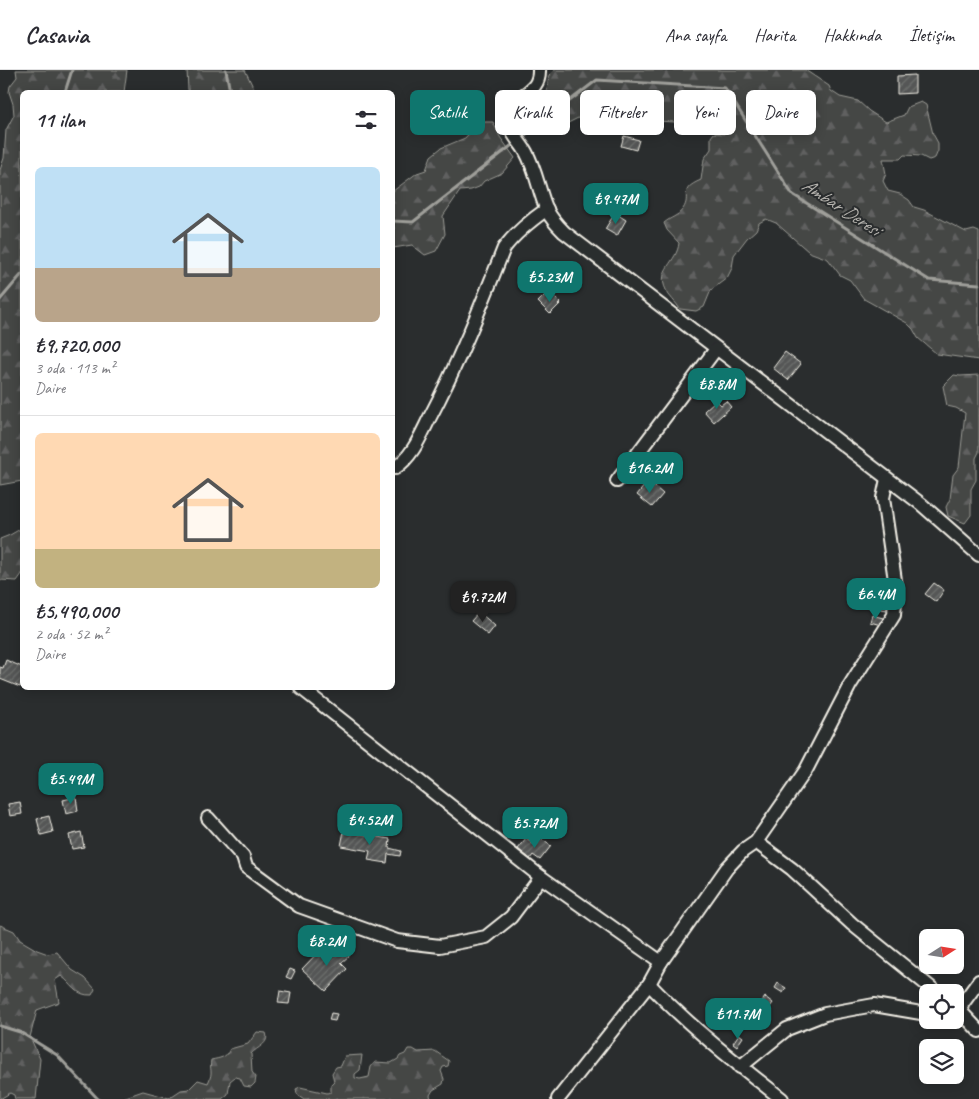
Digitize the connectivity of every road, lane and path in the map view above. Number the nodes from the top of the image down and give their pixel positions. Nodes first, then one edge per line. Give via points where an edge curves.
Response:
1 (539, 70) edge
2 (547, 209) junction
3 (716, 348) junction
4 (395, 468) edge
5 (887, 479) junction
6 (617, 480) dead end
7 (979, 555) edge
8 (304, 690) edge
9 (208, 818) dead end
10 (756, 842) junction
11 (541, 877) junction
12 (661, 962) junction
13 (979, 981) edge
14 (649, 984) junction
15 (926, 984) edge
16 (964, 998) edge
17 (919, 1012) edge
18 (964, 1015) edge
19 (979, 1031) edge
20 (740, 1067) junction
21 (558, 1099) edge
22 (782, 1099) edge

1 - 2 street via 535,87 512,105 508,124 534,170
2 - 3 street via 564,232
2 - 4 street via 514,235 504,248 447,385 413,449
3 - 5 street
3 - 6 street
5 - 7 street
5 - 10 street via 883,498 896,587 894,615 850,685 806,770
8 - 11 street
9 - 11 street via 243,857 246,866 299,906 397,941 440,946 486,937 511,917
10 - 12 street via 727,868
10 - 15 street
11 - 12 street
12 - 14 street
13 - 16 street
14 - 20 street
14 - 21 street
17 - 20 street via 874,1005 825,1014 787,1029
18 - 19 street
20 - 22 street

